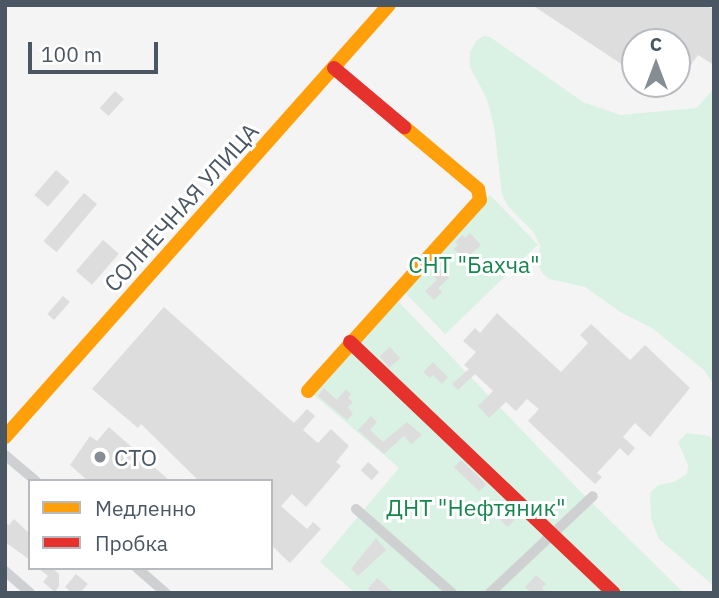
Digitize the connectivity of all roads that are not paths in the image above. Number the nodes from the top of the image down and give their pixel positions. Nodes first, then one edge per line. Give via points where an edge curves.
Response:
1 (389, 5) edge
2 (334, 68) junction
3 (350, 342) junction
4 (308, 391) dead end
5 (5, 438) edge
6 (5, 455) edge
7 (34, 479) edge
8 (593, 496) dead end
9 (356, 509) dead end
10 (551, 533) junction
11 (139, 570) edge
12 (5, 571) edge
13 (30, 593) edge
14 (166, 593) edge
15 (452, 593) edge
16 (490, 593) edge
17 (614, 593) edge

1 - 2 street, СОЛНЕЧНАЯ УЛИЦА
2 - 3 street via 478,189 480,200
2 - 5 street, СОЛНЕЧНАЯ УЛИЦА
3 - 4 street
3 - 10 street
6 - 7 street
8 - 10 street
9 - 15 street
10 - 16 street
10 - 17 street
11 - 14 street
12 - 13 street

